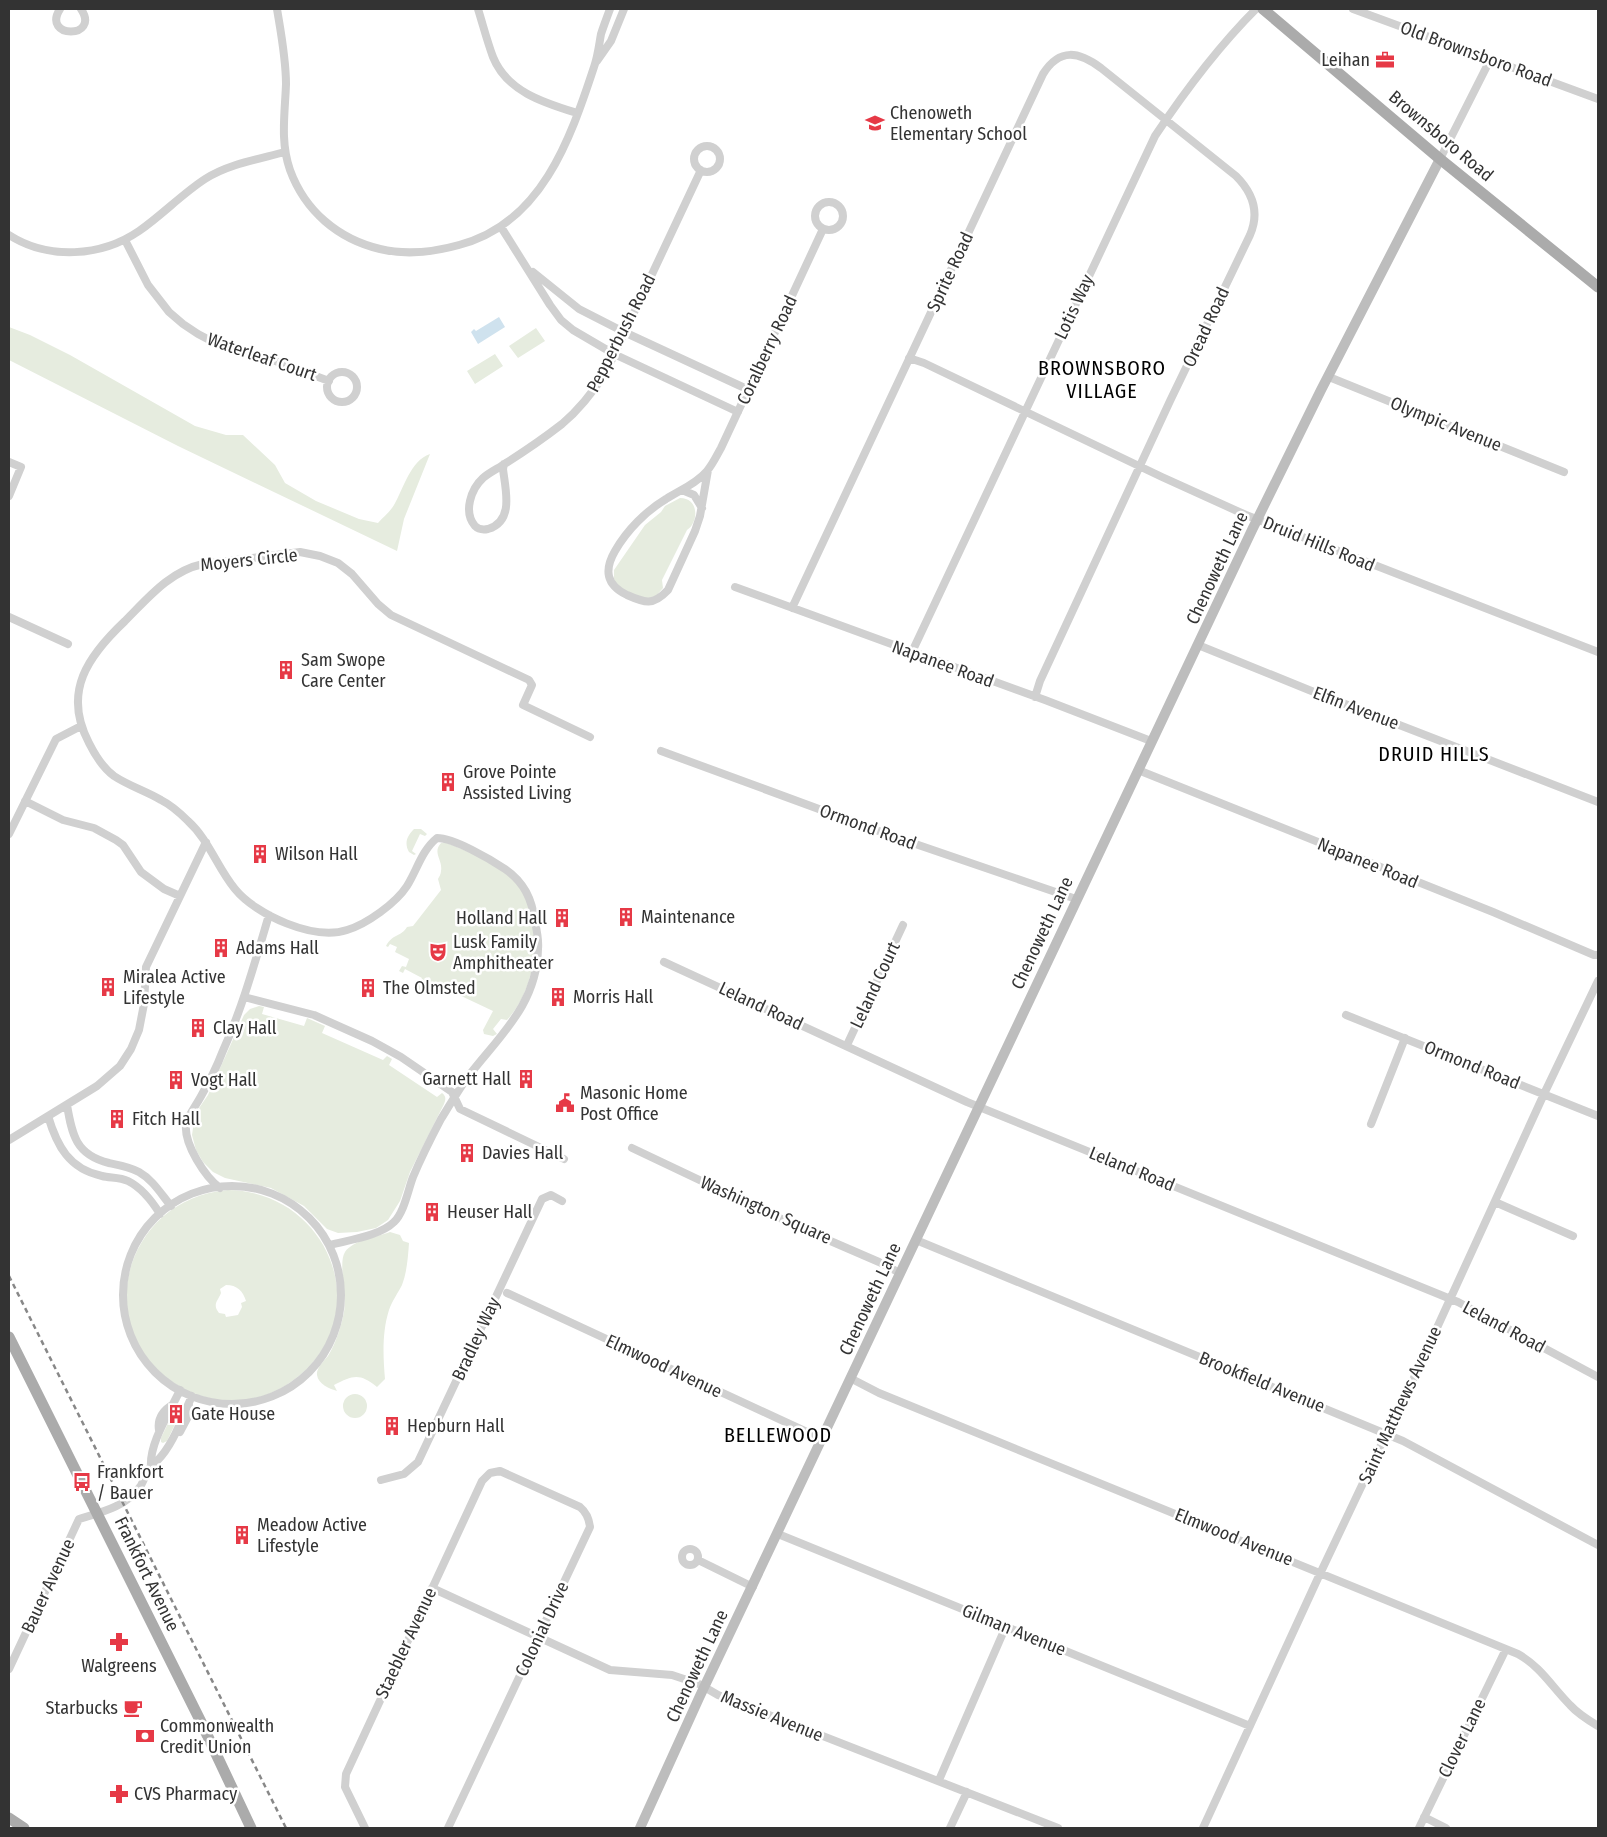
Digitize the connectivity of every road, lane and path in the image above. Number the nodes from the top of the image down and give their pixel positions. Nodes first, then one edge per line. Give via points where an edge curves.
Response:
1 (60, 9) edge
2 (81, 9) edge
3 (277, 9) edge
4 (478, 9) edge
5 (610, 9) edge
6 (624, 9) edge
7 (1256, 9) edge
8 (1263, 9) edge
9 (1353, 9) edge
10 (1490, 60) junction
11 (595, 65) junction
12 (1598, 99) edge
13 (577, 113) junction
14 (1166, 120) junction
15 (285, 152) junction
16 (1440, 159) junction
17 (701, 170) dead end
18 (501, 228) junction
19 (823, 229) dead end
20 (9, 235) edge
21 (125, 240) junction
22 (528, 268) junction
23 (1598, 287) edge
24 (624, 332) junction
25 (614, 354) junction
26 (909, 358) junction
27 (1328, 377) junction
28 (329, 381) dead end
29 (749, 390) junction
30 (1025, 411) junction
31 (738, 412) junction
32 (9, 462) edge
33 (504, 464) junction
34 (1140, 466) junction
35 (708, 470) junction
36 (1564, 472) dead end
37 (682, 490) junction
38 (9, 496) edge
39 (702, 508) junction
40 (1257, 519) junction
41 (735, 587) dead end
42 (792, 608) junction
43 (9, 616) edge
44 (68, 644) dead end
45 (1198, 644) junction
46 (912, 652) junction
47 (1598, 652) edge
48 (1035, 697) junction
49 (81, 726) junction
50 (590, 737) dead end
51 (1151, 741) junction
52 (661, 752) dead end
53 (1138, 770) junction
54 (25, 801) junction
55 (1598, 802) edge
56 (9, 834) edge
57 (206, 842) junction
58 (180, 896) junction
59 (1076, 900) junction
60 (269, 915) junction
61 (903, 925) dead end
62 (1598, 955) edge
63 (664, 962) dead end
64 (1598, 981) edge
65 (244, 996) junction
66 (1346, 1015) dead end
67 (1405, 1038) junction
68 (847, 1046) junction
69 (1544, 1094) junction
70 (454, 1099) junction
71 (67, 1105) junction
72 (979, 1106) junction
73 (48, 1116) junction
74 (1598, 1116) edge
75 (1370, 1124) dead end
76 (9, 1140) edge
77 (632, 1148) dead end
78 (564, 1159) dead end
79 (220, 1188) junction
80 (562, 1201) dead end
81 (1495, 1202) junction
82 (171, 1206) junction
83 (160, 1214) junction
84 (1573, 1236) dead end
85 (916, 1240) junction
86 (330, 1245) junction
87 (900, 1274) junction
88 (507, 1293) dead end
89 (1450, 1299) junction
90 (9, 1337) edge
91 (1598, 1377) edge
92 (850, 1378) junction
93 (180, 1390) junction
94 (190, 1399) junction
95 (1388, 1434) junction
96 (822, 1439) junction
97 (151, 1467) junction
98 (502, 1472) joint
99 (381, 1480) dead end
100 (97, 1514) junction
101 (778, 1534) junction
102 (1598, 1545) edge
103 (698, 1560) dead end
104 (1320, 1573) junction
105 (753, 1587) junction
106 (432, 1588) junction
107 (1006, 1626) junction
108 (539, 1637) junction
109 (1506, 1649) junction
110 (9, 1669) edge
111 (705, 1687) junction
112 (1250, 1726) junction
113 (1598, 1726) edge
114 (939, 1780) junction
115 (967, 1792) junction
116 (9, 1818) edge
117 (1424, 1818) junction
118 (24, 1828) edge
119 (251, 1828) edge
120 (365, 1828) edge
121 (448, 1828) edge
122 (640, 1828) edge
123 (950, 1828) edge
124 (1058, 1828) edge
125 (1203, 1828) edge
126 (1419, 1828) edge
127 (1446, 1828) edge

1 - 2 street via 57,21 68,32 82,26 85,16
3 - 15 street via 286,82
4 - 13 street via 494,59 511,83 535,98
5 - 11 street
6 - 11 street via 611,40
7 - 14 street, Lotis Way via 1228,38
8 - 16 main road, Brownsboro Road
9 - 10 street, Old Brownsboro Road
10 - 12 street, Old Brownsboro Road
10 - 16 street, Chenoweth Lane
11 - 13 street
13 - 18 street via 569,137 548,176 520,211
14 - 26 street, Sprite Road via 1080,55 1066,55 1050,64
14 - 30 street, Lotis Way via 1155,136
14 - 34 street, Oread Road via 1236,176 1253,200 1255,216 1250,235
15 - 18 street via 295,183 313,210 339,232 368,246 400,252 443,249 467,243
15 - 21 street via 249,161 206,178
16 - 23 main road, Brownsboro Road
16 - 27 main road, Chenoweth Lane
17 - 24 street, Pepperbush Road
18 - 22 street
19 - 29 street, Coralberry Road
20 - 21 street via 32,246 66,252 85,252
21 - 28 street, Waterleaf Court via 158,299 190,329 219,345 262,356
22 - 24 street via 580,309
22 - 25 street via 561,320
24 - 25 street, Pepperbush Road
24 - 29 street
25 - 31 street
25 - 33 street, Pepperbush Road via 586,401 561,425
26 - 30 street, Druid Hills Road
26 - 42 street, Sprite Road
27 - 36 street, Olympic Avenue
27 - 40 main road, Chenoweth Lane
29 - 31 street, Coralberry Road
30 - 34 street, Druid Hills Road
30 - 46 street, Lotis Way
31 - 35 street, Coralberry Road
32 - 38 street via 21,467
33 - 33 street, Pepperbush Road via 476,486 469,511 470,520 477,528 493,528 503,516 508,500
34 - 40 street, Druid Hills Road
34 - 48 street, Oread Road
35 - 37 street, Coralberry Road
35 - 39 street, Coralberry Road
37 - 39 street via 694,495
37 - 39 street, Coralberry Road via 643,516 615,552 608,576 618,590 648,602 662,596 668,590 695,531
40 - 45 main road, Chenoweth Lane
40 - 47 street, Druid Hills Road
41 - 42 street, Napanee Road
42 - 46 street, Napanee Road
43 - 44 street
45 - 51 main road, Chenoweth Lane
45 - 55 street, Elfin Avenue via 1300,687
46 - 48 street, Napanee Road
48 - 51 street, Napanee Road
49 - 50 street, Moyers Circle via 78,698 96,651 165,582 197,565 300,552 338,563 391,615 529,680 532,685 523,705
49 - 54 street via 56,739
49 - 57 street, Moyers Circle via 95,754 112,774 162,800 193,826
51 - 53 main road, Chenoweth Lane
52 - 59 street, Ormond Road
53 - 59 main road, Chenoweth Lane
53 - 62 street, Napanee Road
54 - 56 street
54 - 58 street via 116,840 141,872
57 - 58 street
57 - 60 street, Moyers Circle via 234,888
58 - 71 street via 145,968 143,1013 131,1049 110,1077
59 - 72 main road, Chenoweth Lane
60 - 65 street
60 - 70 street, Moyers Circle via 321,933 347,930 362,924 395,900 437,838 447,838 515,876 529,894 534,911 538,950 534,979 509,1028
61 - 68 street, Leland Court
63 - 68 street, Leland Road
64 - 69 street, Saint Matthews Avenue
65 - 70 street via 314,1015 372,1041 428,1074 452,1092
65 - 79 street via 223,1052 186,1125 189,1147
66 - 67 street, Ormond Road
67 - 69 street, Ormond Road
67 - 75 street
68 - 72 street, Leland Road
69 - 74 street, Ormond Road
69 - 81 street, Saint Matthews Avenue
70 - 78 street via 460,1109
70 - 86 street, Moyers Circle via 441,1119 394,1222 375,1233
71 - 73 street
71 - 82 street via 73,1134 84,1151 92,1157 138,1172
72 - 85 main road, Chenoweth Lane
72 - 89 street, Leland Road
73 - 76 street
73 - 83 street via 60,1147 70,1159 88,1172 129,1181 148,1197
77 - 87 street, Washington Square
79 - 82 street
79 - 86 street via 261,1190 280,1197 314,1221
80 - 99 street, Bradley Way via 551,1195 542,1198 418,1462 404,1474
81 - 84 street
81 - 89 street, Saint Matthews Avenue
82 - 83 street
83 - 93 street via 145,1231 129,1262 124,1288 125,1315 136,1348 146,1362
85 - 87 main road, Chenoweth Lane
85 - 95 street, Brookfield Avenue
86 - 94 street via 340,1276 339,1316 334,1335 306,1375 294,1385 259,1402 216,1403
87 - 92 main road, Chenoweth Lane
88 - 96 street, Elmwood Avenue
89 - 91 street, Leland Road
89 - 95 street, Saint Matthews Avenue
90 - 100 main road, Frankfort Avenue
92 - 96 main road, Chenoweth Lane
92 - 104 street, Elmwood Avenue via 879,1393
93 - 94 street
93 - 97 street via 150,1457
94 - 97 street via 171,1440
95 - 102 street, Brookfield Avenue
95 - 104 street, Saint Matthews Avenue
96 - 101 main road, Chenoweth Lane
97 - 100 street, Bauer Avenue via 133,1494
98 - 106 street, Staebler Avenue via 494,1471 482,1481
98 - 108 street, Colonial Drive via 580,1507 590,1521 588,1533
100 - 110 street, Bauer Avenue via 79,1519
100 - 119 main road, Frankfort Avenue
101 - 105 main road, Chenoweth Lane
101 - 107 street, Gilman Avenue
103 - 105 street
104 - 109 street, Elmwood Avenue
104 - 112 street, Saint Matthews Avenue
105 - 111 main road, Chenoweth Lane
106 - 108 street, Massie Avenue
106 - 120 street, Staebler Avenue via 346,1774 345,1787
107 - 112 street, Gilman Avenue
107 - 114 street
108 - 111 street, Massie Avenue via 610,1670 672,1675
108 - 121 street, Colonial Drive
109 - 113 street, Elmwood Avenue via 1535,1664 1571,1706
109 - 117 street, Clover Lane
111 - 114 street, Massie Avenue
111 - 122 main road, Chenoweth Lane
112 - 125 street, Saint Matthews Avenue
114 - 115 street, Massie Avenue
115 - 123 street
115 - 124 street, Massie Avenue
116 - 118 main road
117 - 126 street, Clover Lane
117 - 127 street

